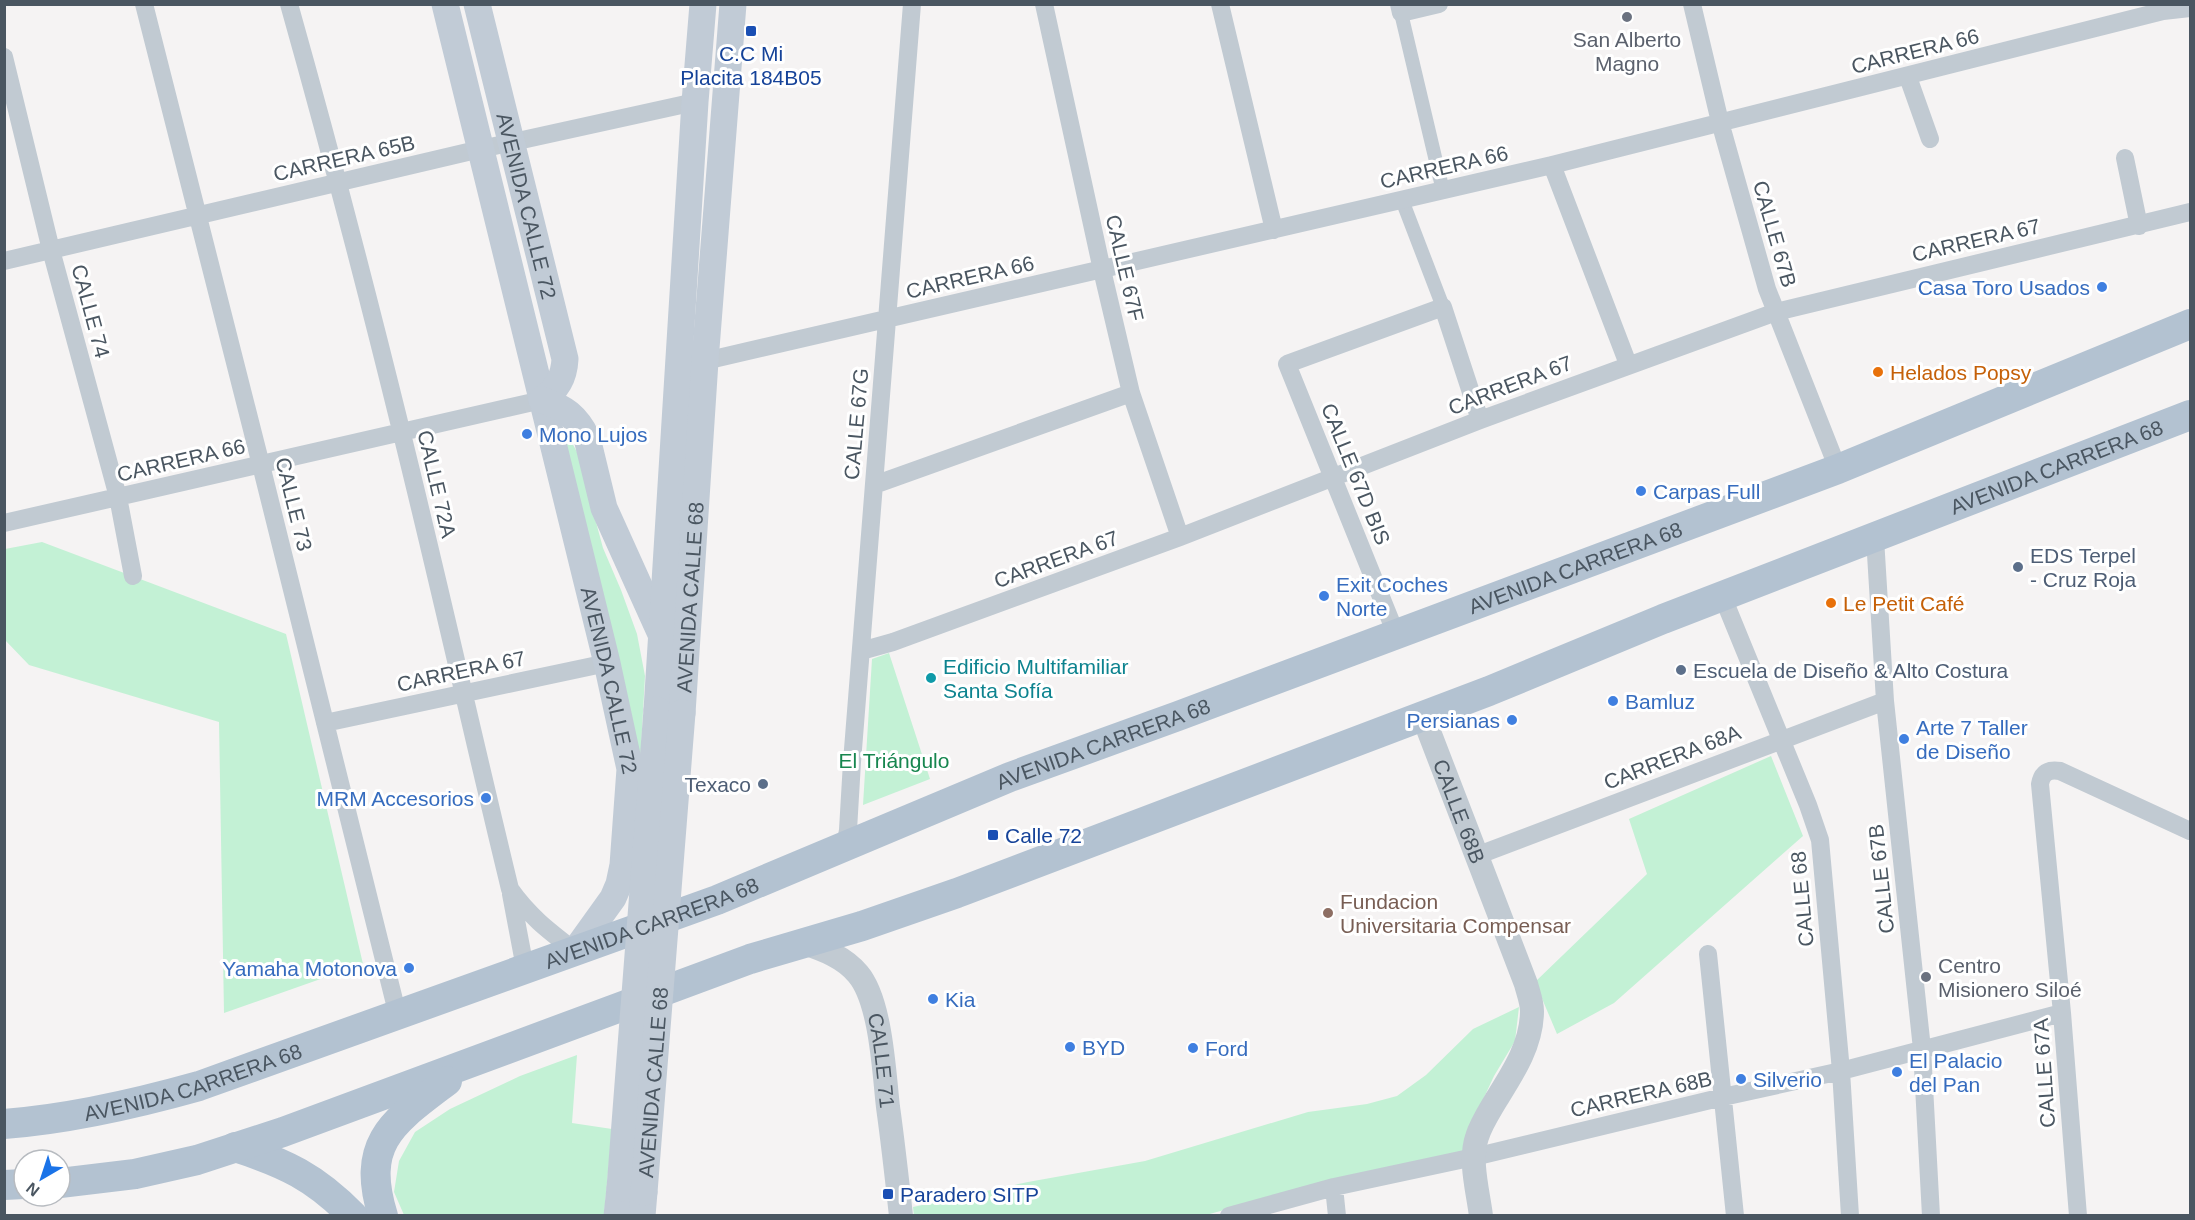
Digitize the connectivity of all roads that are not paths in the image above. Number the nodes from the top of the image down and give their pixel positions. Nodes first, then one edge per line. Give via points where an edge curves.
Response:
1 (144, 4) edge
2 (289, 4) edge
3 (445, 4) edge
4 (477, 4) edge
5 (703, 4) edge
6 (733, 4) edge
7 (912, 4) edge
8 (1044, 4) edge
9 (1220, 4) edge
10 (1439, 4) edge
11 (1692, 4) edge
12 (2162, 8) edge
13 (2190, 8) edge
14 (1400, 9) edge
15 (4, 57) edge
16 (1908, 77) junction
17 (695, 102) junction
18 (1720, 123) junction
19 (1930, 139) dead end
20 (511, 142) junction
21 (480, 149) junction
22 (2125, 158) dead end
23 (1552, 165) junction
24 (339, 182) junction
25 (1443, 191) junction
26 (1402, 200) junction
27 (2190, 212) edge
28 (198, 216) junction
29 (2139, 226) junction
30 (1274, 230) junction
31 (51, 250) junction
32 (4, 261) edge
33 (1102, 270) junction
34 (1443, 307) junction
35 (1776, 312) junction
36 (887, 319) junction
37 (2190, 324) edge
38 (705, 361) junction
39 (1628, 364) junction
40 (1131, 393) junction
41 (542, 400) junction
42 (2190, 415) edge
43 (1480, 420) junction
44 (402, 433) junction
45 (261, 465) junction
46 (1838, 469) junction
47 (1334, 478) junction
48 (874, 484) junction
49 (118, 497) junction
50 (4, 523) edge
51 (1180, 537) junction
52 (1875, 538) junction
53 (133, 576) dead end
54 (1722, 596) junction
55 (1396, 634) junction
56 (662, 635) junction
57 (861, 651) junction
58 (607, 663) junction
59 (462, 694) junction
60 (1885, 701) junction
61 (670, 711) junction
62 (1423, 716) junction
63 (325, 723) junction
64 (1781, 739) junction
65 (2190, 831) edge
66 (845, 847) junction
67 (1476, 856) junction
68 (510, 890) junction
69 (804, 943) junction
70 (575, 951) junction
71 (1708, 954) dead end
72 (525, 968) junction
73 (2062, 1013) junction
74 (398, 1016) junction
75 (1922, 1049) junction
76 (473, 1062) junction
77 (1841, 1071) junction
78 (1723, 1097) junction
79 (4, 1124) edge
80 (235, 1147) junction
81 (1474, 1157) junction
82 (72, 1182) edge
83 (1334, 1187) junction
84 (635, 1198) edge
85 (353, 1215) edge
86 (383, 1215) edge
87 (617, 1215) edge
88 (901, 1215) edge
89 (1229, 1215) edge
90 (1337, 1215) edge
91 (1481, 1215) edge
92 (1735, 1215) edge
93 (1850, 1215) edge
94 (1931, 1215) edge
95 (2078, 1215) edge

1 - 28 street, CALLE 73
2 - 24 street, CALLE 72A
3 - 21 main road, AVENIDA CALLE 72
4 - 20 main road, AVENIDA CALLE 72
5 - 17 main road, AVENIDA CALLE 68
6 - 38 main road, AVENIDA CALLE 68
7 - 36 street, CALLE 67G
8 - 33 street, CALLE 67F
9 - 30 street
10 - 14 street
11 - 18 street, CALLE 67B
12 - 13 street, CARRERA 66
12 - 16 street, CARRERA 66
14 - 25 street
15 - 31 street, CALLE 74
16 - 18 street, CARRERA 66
16 - 19 street
17 - 20 street, CARRERA 65B
17 - 56 main road, AVENIDA CALLE 68
18 - 23 street, CARRERA 66
18 - 35 street, CALLE 67B
20 - 21 street, CARRERA 65B
20 - 41 main road, AVENIDA CALLE 72 via 565,359 560,383
21 - 24 street, CARRERA 65B
21 - 41 main road, AVENIDA CALLE 72
22 - 29 street
23 - 25 street, CARRERA 66
23 - 39 street
24 - 28 street, CARRERA 65B
24 - 44 street, CALLE 72A
25 - 26 street, CARRERA 66
26 - 30 street, CARRERA 66
26 - 34 street
27 - 29 street, CARRERA 67
28 - 31 street, CARRERA 65B
28 - 45 street, CALLE 73
29 - 35 street, CARRERA 67
30 - 33 street, CARRERA 66
31 - 32 street, CARRERA 65B
31 - 49 street, CALLE 74
33 - 36 street, CARRERA 66
33 - 40 street, CALLE 67F
34 - 43 street
34 - 47 street, CALLE 67D BIS via 1287,364
35 - 39 street, CARRERA 67
35 - 46 street, CALLE 67B
36 - 38 street, CARRERA 66
36 - 48 street, CALLE 67G
37 - 46 main road, AVENIDA CARRERA 68
38 - 61 main road, AVENIDA CALLE 68
39 - 43 street, CARRERA 67
40 - 48 street
40 - 51 street, CALLE 67F
41 - 44 street, CARRERA 66
41 - 56 main road via 565,410 582,427 604,508
41 - 58 main road, AVENIDA CALLE 72
42 - 52 main road, AVENIDA CARRERA 68
43 - 47 street, CARRERA 67
44 - 45 street, CARRERA 66
44 - 59 street, CALLE 72A
45 - 49 street, CARRERA 66
45 - 63 street, CALLE 73
46 - 55 main road, AVENIDA CARRERA 68
47 - 51 street, CARRERA 67
47 - 55 street, CALLE 67D BIS
48 - 57 street, CALLE 67G
49 - 50 street, CARRERA 66
49 - 53 street, CALLE 74
51 - 57 street, CARRERA 67
52 - 54 main road, AVENIDA CARRERA 68
52 - 60 street, CALLE 67B
54 - 62 main road, AVENIDA CARRERA 68
54 - 64 street, CALLE 68
55 - 66 main road, AVENIDA CARRERA 68 via 1010,777
56 - 61 main road, AVENIDA CALLE 68
57 - 66 street, CALLE 67G
58 - 59 street, CARRERA 67
58 - 70 main road, AVENIDA CALLE 72 via 630,769 623,864 613,898
59 - 63 street, CARRERA 67
59 - 68 street, CALLE 72A
60 - 64 street, CARRERA 68A
60 - 75 street, CALLE 67B
61 - 84 main road, AVENIDA CALLE 68, bridge
62 - 67 street, CALLE 68B
62 - 69 main road, AVENIDA CARRERA 68 via 957,893
63 - 74 street, CALLE 73
64 - 67 street, CARRERA 68A
64 - 77 street, CALLE 68 via 1820,840
65 - 73 street, CALLE 67A via 2060,771 2052,769 2041,777
66 - 70 main road, AVENIDA CARRERA 68 via 717,900
67 - 81 street, CALLE 68B via 1532,1008 1525,1048 1484,1121
68 - 70 street, CALLE 72A via 540,924
68 - 72 street
69 - 76 main road, AVENIDA CARRERA 68 via 750,959
69 - 88 street, CALLE 71 via 846,962 860,976 870,995 879,1033
70 - 72 main road, AVENIDA CARRERA 68
71 - 78 street
72 - 74 main road, AVENIDA CARRERA 68
73 - 75 street, CARRERA 68B
73 - 95 street, CALLE 67A
74 - 79 main road, AVENIDA CARRERA 68 via 189,1089 87,1113
75 - 77 street, CARRERA 68B
75 - 94 street, CALLE 67B
76 - 80 main road, AVENIDA CARRERA 68
76 - 86 main road via 411,1108 389,1132 375,1167 376,1192
77 - 78 street, CARRERA 68B
77 - 93 street, CALLE 68
78 - 81 street, CARRERA 68B
78 - 92 street
80 - 82 main road, AVENIDA CARRERA 68 via 135,1174
80 - 85 main road via 307,1176
81 - 83 street, CARRERA 68B
81 - 91 street
83 - 89 street, CARRERA 68B
83 - 90 street
84 - 87 main road

